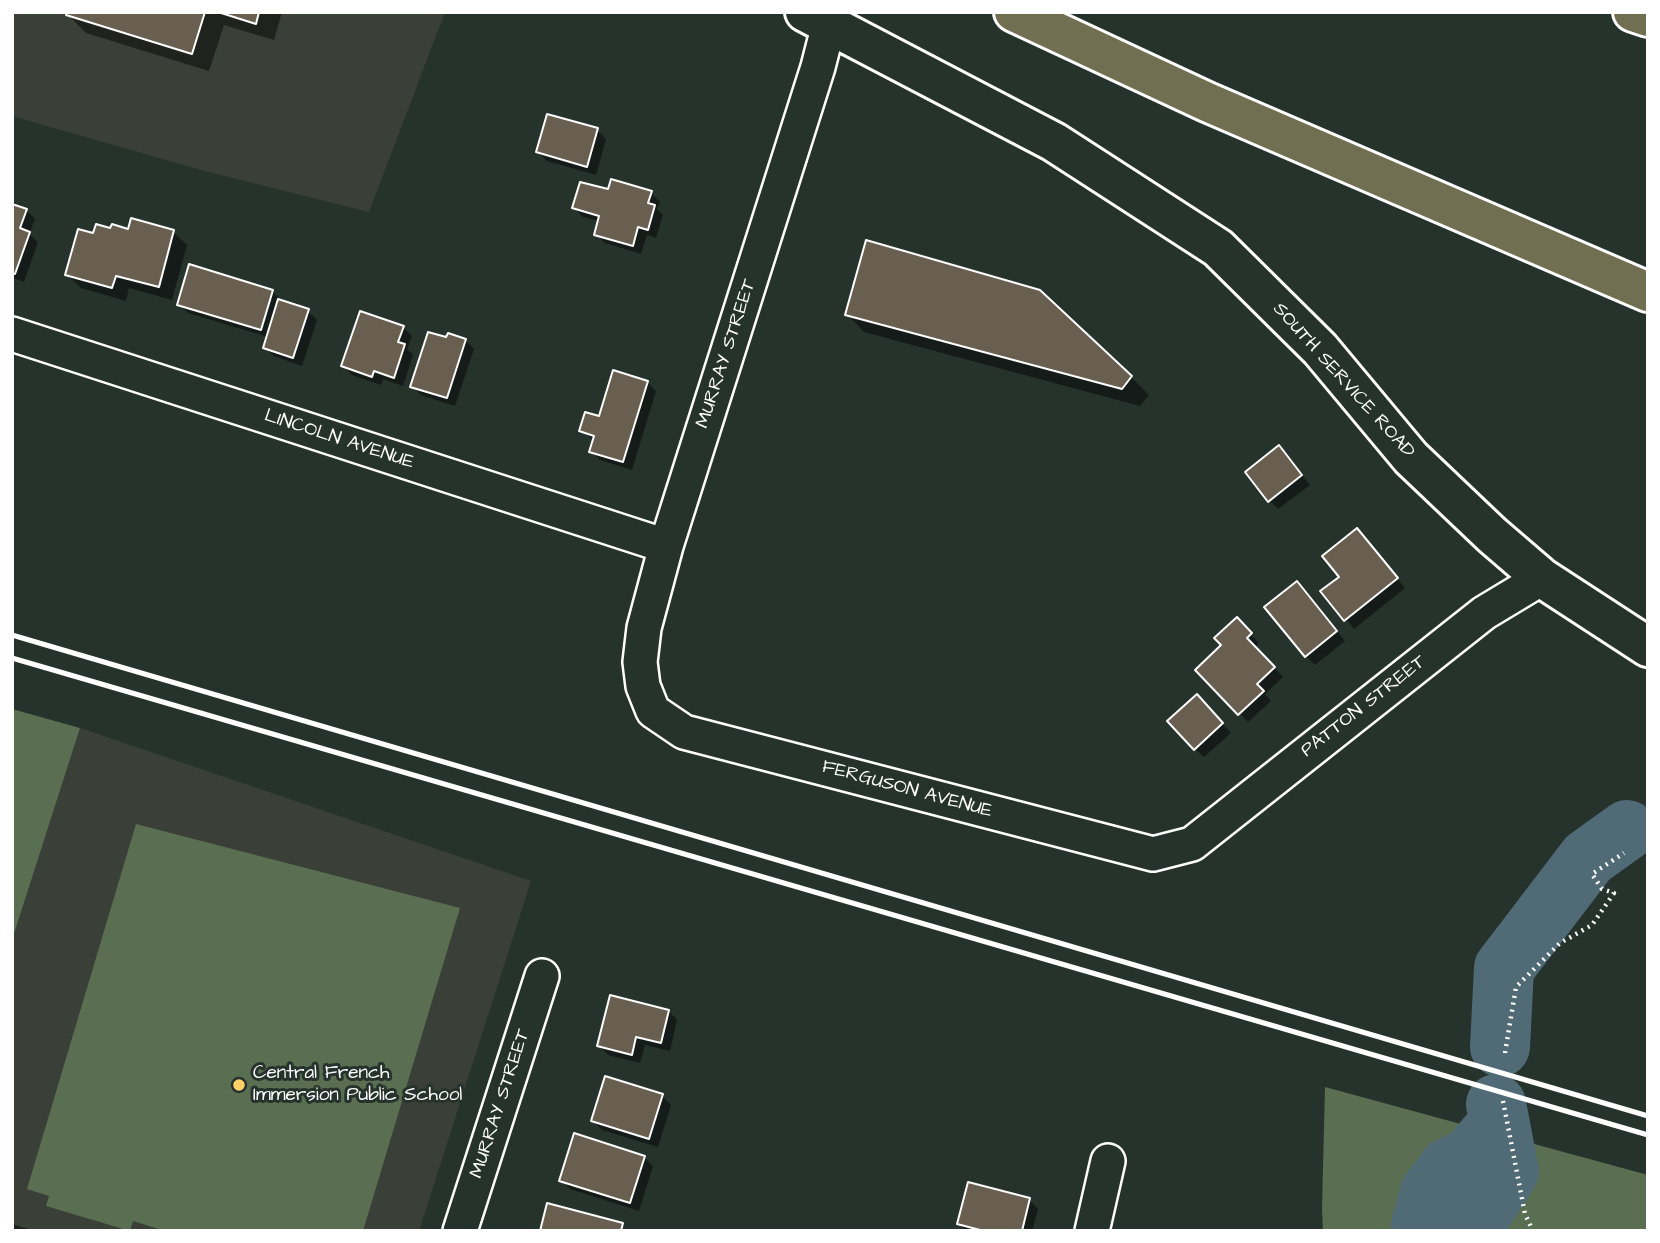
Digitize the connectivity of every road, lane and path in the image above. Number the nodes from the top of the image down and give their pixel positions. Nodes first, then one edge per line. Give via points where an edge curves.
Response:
1 (1014, 12) edge
2 (1633, 12) edge
3 (817, 18) edge
4 (1648, 18) edge
5 (1648, 292) edge
6 (12, 334) edge
7 (666, 546) junction
8 (1542, 579) junction
9 (1648, 648) edge
10 (643, 686) joint
11 (1192, 844) joint
12 (1624, 853) dead end
13 (542, 976) dead end
14 (1505, 1053) dead end
15 (1503, 1101) dead end
16 (1108, 1161) dead end
17 (460, 1231) edge
18 (1092, 1231) edge
19 (1533, 1231) edge

1 - 5 highway via 1207,102
2 - 4 highway
3 - 7 street, MURRAY STREET via 818,67
3 - 8 street, SOUTH SERVICE ROAD via 1054,142 1218,248 1320,349 1411,458
6 - 7 street, LINCOLN AVENUE
7 - 10 street, MURRAY STREET via 644,628
8 - 9 street, SOUTH SERVICE ROAD
8 - 11 street, PATTON STREET via 1484,613
10 - 11 street, FERGUSON AVENUE via 653,711 684,732 1153,854
12 - 14 path via 1592,874 1602,889 1614,893 1592,925 1560,943 1516,987
13 - 17 street, MURRAY STREET
15 - 19 path via 1525,1214
16 - 18 street

